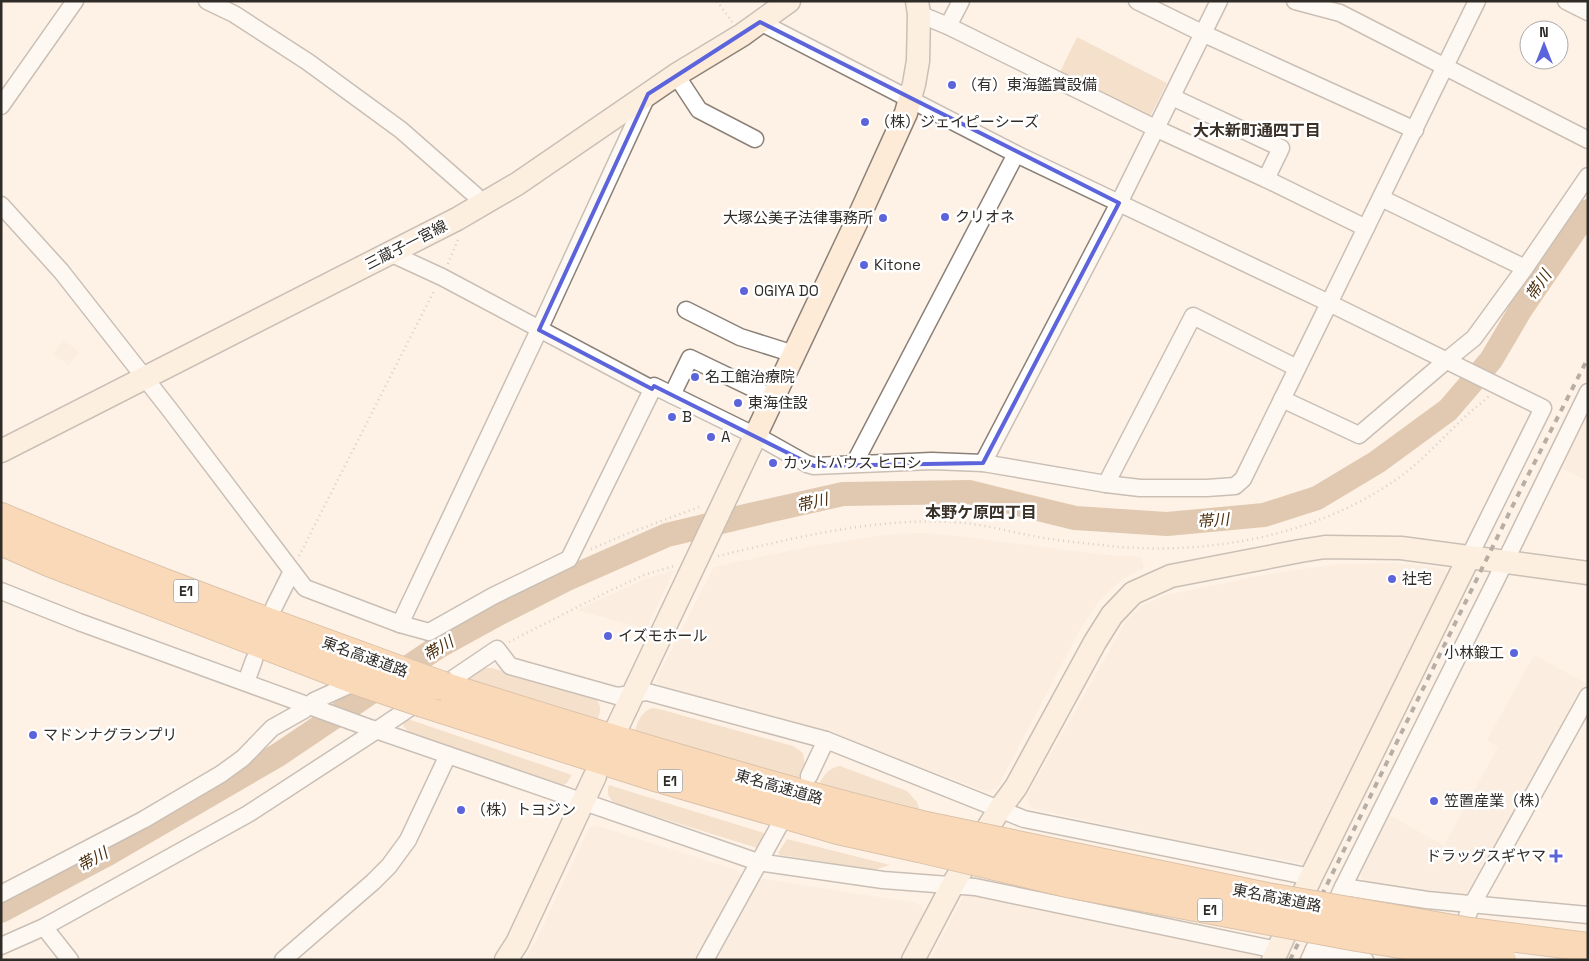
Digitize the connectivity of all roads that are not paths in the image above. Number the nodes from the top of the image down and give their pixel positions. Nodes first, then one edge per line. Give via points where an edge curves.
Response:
1 (75, 1) edge
2 (208, 1) edge
3 (789, 1) edge
4 (961, 1) edge
5 (1137, 1) edge
6 (1219, 1) edge
7 (1295, 1) edge
8 (1477, 1) edge
9 (1566, 1) edge
10 (1343, 7) edge
11 (918, 8) edge
12 (1588, 12) edge
13 (760, 22) junction
14 (948, 26) junction
15 (1202, 34) junction
16 (1445, 67) junction
17 (676, 75) junction
18 (648, 94) junction
19 (1172, 96) junction
20 (910, 100) junction
21 (1, 106) edge
22 (1155, 128) junction
23 (1415, 130) junction
24 (755, 139) dead end
25 (1588, 140) edge
26 (1016, 154) junction
27 (1588, 176) edge
28 (1266, 179) junction
29 (1381, 198) junction
30 (1118, 202) junction
31 (1, 205) edge
32 (482, 205) junction
33 (1366, 228) junction
34 (390, 253) junction
35 (1524, 268) junction
36 (1329, 303) junction
37 (686, 310) dead end
38 (539, 330) junction
39 (794, 354) junction
40 (1453, 363) junction
41 (1297, 368) junction
42 (145, 379) junction
43 (652, 389) junction
44 (1588, 392) edge
45 (672, 395) junction
46 (773, 398) junction
47 (1282, 399) junction
48 (755, 436) junction
49 (1, 451) edge
50 (983, 463) junction
51 (854, 464) junction
52 (1106, 484) junction
53 (1, 517) edge
54 (1, 541) edge
55 (1469, 557) junction
56 (1505, 562) junction
57 (292, 571) junction
58 (1588, 573) edge
59 (1, 591) edge
60 (274, 607) dead end
61 (400, 624) junction
62 (254, 660) dead end
63 (365, 670) junction
64 (246, 682) junction
65 (633, 694) junction
66 (1588, 696) edge
67 (312, 707) junction
68 (372, 729) junction
69 (616, 730) dead end
70 (826, 740) junction
71 (448, 755) junction
72 (595, 776) dead end
73 (809, 776) dead end
74 (583, 802) junction
75 (999, 810) junction
76 (779, 826) dead end
77 (923, 837) junction
78 (758, 862) junction
79 (1311, 877) junction
80 (952, 884) junction
81 (1343, 887) junction
82 (1, 894) edge
83 (1473, 903) junction
84 (1363, 915) junction
85 (1588, 915) edge
86 (44, 927) junction
87 (1588, 932) edge
88 (1, 946) edge
89 (1588, 947) edge
90 (1275, 955) edge
91 (1311, 956) edge
92 (70, 960) edge
93 (283, 960) edge
94 (506, 960) edge
95 (705, 960) edge
96 (913, 960) edge
97 (1366, 960) edge
98 (1448, 960) edge
99 (1502, 960) edge

1 - 21 street
2 - 32 street via 308,62 400,130
3 - 13 street, 三蔵子一宮線
4 - 14 street
5 - 15 street
6 - 15 street
7 - 10 street
8 - 16 street
9 - 12 street
10 - 16 street
11 - 14 street
11 - 20 street via 918,61
13 - 17 street, 三蔵子一宮線
13 - 20 street
14 - 22 street
15 - 19 street
15 - 23 street
16 - 23 street
16 - 25 street
17 - 18 street, 三蔵子一宮線
17 - 24 street via 699,110
18 - 32 street, 三蔵子一宮線
18 - 38 street
19 - 22 street
19 - 28 street via 1281,148
20 - 26 street
20 - 39 street
22 - 28 street
22 - 30 street
23 - 29 street
26 - 30 street
26 - 51 street
27 - 35 street
28 - 33 street
29 - 33 street
29 - 35 street
30 - 36 street
30 - 50 street
31 - 42 street via 61,271
32 - 34 street, 三蔵子一宮線
33 - 36 street
34 - 38 street via 442,277
34 - 42 street, 三蔵子一宮線
35 - 40 street
36 - 40 street
36 - 41 street
37 - 39 street via 740,337
38 - 43 street
38 - 61 street
39 - 46 street
40 - 47 street via 1359,435
40 - 55 street via 1543,408
41 - 47 street
41 - 52 street via 1193,316
42 - 49 street, 三蔵子一宮線
42 - 57 street
43 - 45 street via 654,386
43 - 61 street via 569,559 429,632
44 - 56 street
45 - 46 street via 690,358
45 - 48 street
46 - 48 street
47 - 52 street via 1243,479 1235,486 1140,488
48 - 51 street via 814,466
48 - 65 street
50 - 51 street
50 - 52 street
53 - 63 highway, 東名高速道路 / E1 via 241,612
54 - 63 highway, 東名高速道路 / E1 via 97,581
55 - 56 street
55 - 75 street via 1401,548 1325,547 1171,576 1133,592 1112,615 1095,642 1016,787
55 - 79 street
56 - 58 street
56 - 81 street
57 - 60 street
57 - 61 street via 305,588
59 - 64 street
62 - 64 street
63 - 67 street via 314,701
63 - 77 highway, 東名高速道路 / E1, bridge via 446,687 635,746 846,806
63 - 77 highway, 東名高速道路 / E1, bridge via 423,703 670,781 838,830
64 - 67 street
65 - 68 street via 617,696 510,666 497,649
65 - 69 street
65 - 70 street via 647,692
66 - 83 street
67 - 68 street
67 - 82 street via 272,728 243,758 221,774 143,820
68 - 71 street
68 - 86 street via 248,814
70 - 73 street
70 - 75 street
71 - 74 street
71 - 93 street via 408,840 389,866
72 - 74 street
74 - 78 street
74 - 94 street
75 - 79 street via 1024,819
75 - 80 street
76 - 78 street
77 - 84 highway, 東名高速道路 / E1, bridge
77 - 99 highway, 東名高速道路 / E1, bridge via 1081,886
78 - 80 street via 883,880
78 - 95 street
79 - 90 street
80 - 90 street
80 - 96 street
81 - 83 street via 1427,900
81 - 91 street
83 - 85 street
83 - 98 street
84 - 87 highway, bridge
84 - 89 highway, 東名高速道路 / E1, bridge
86 - 88 street
86 - 92 street
91 - 97 street

